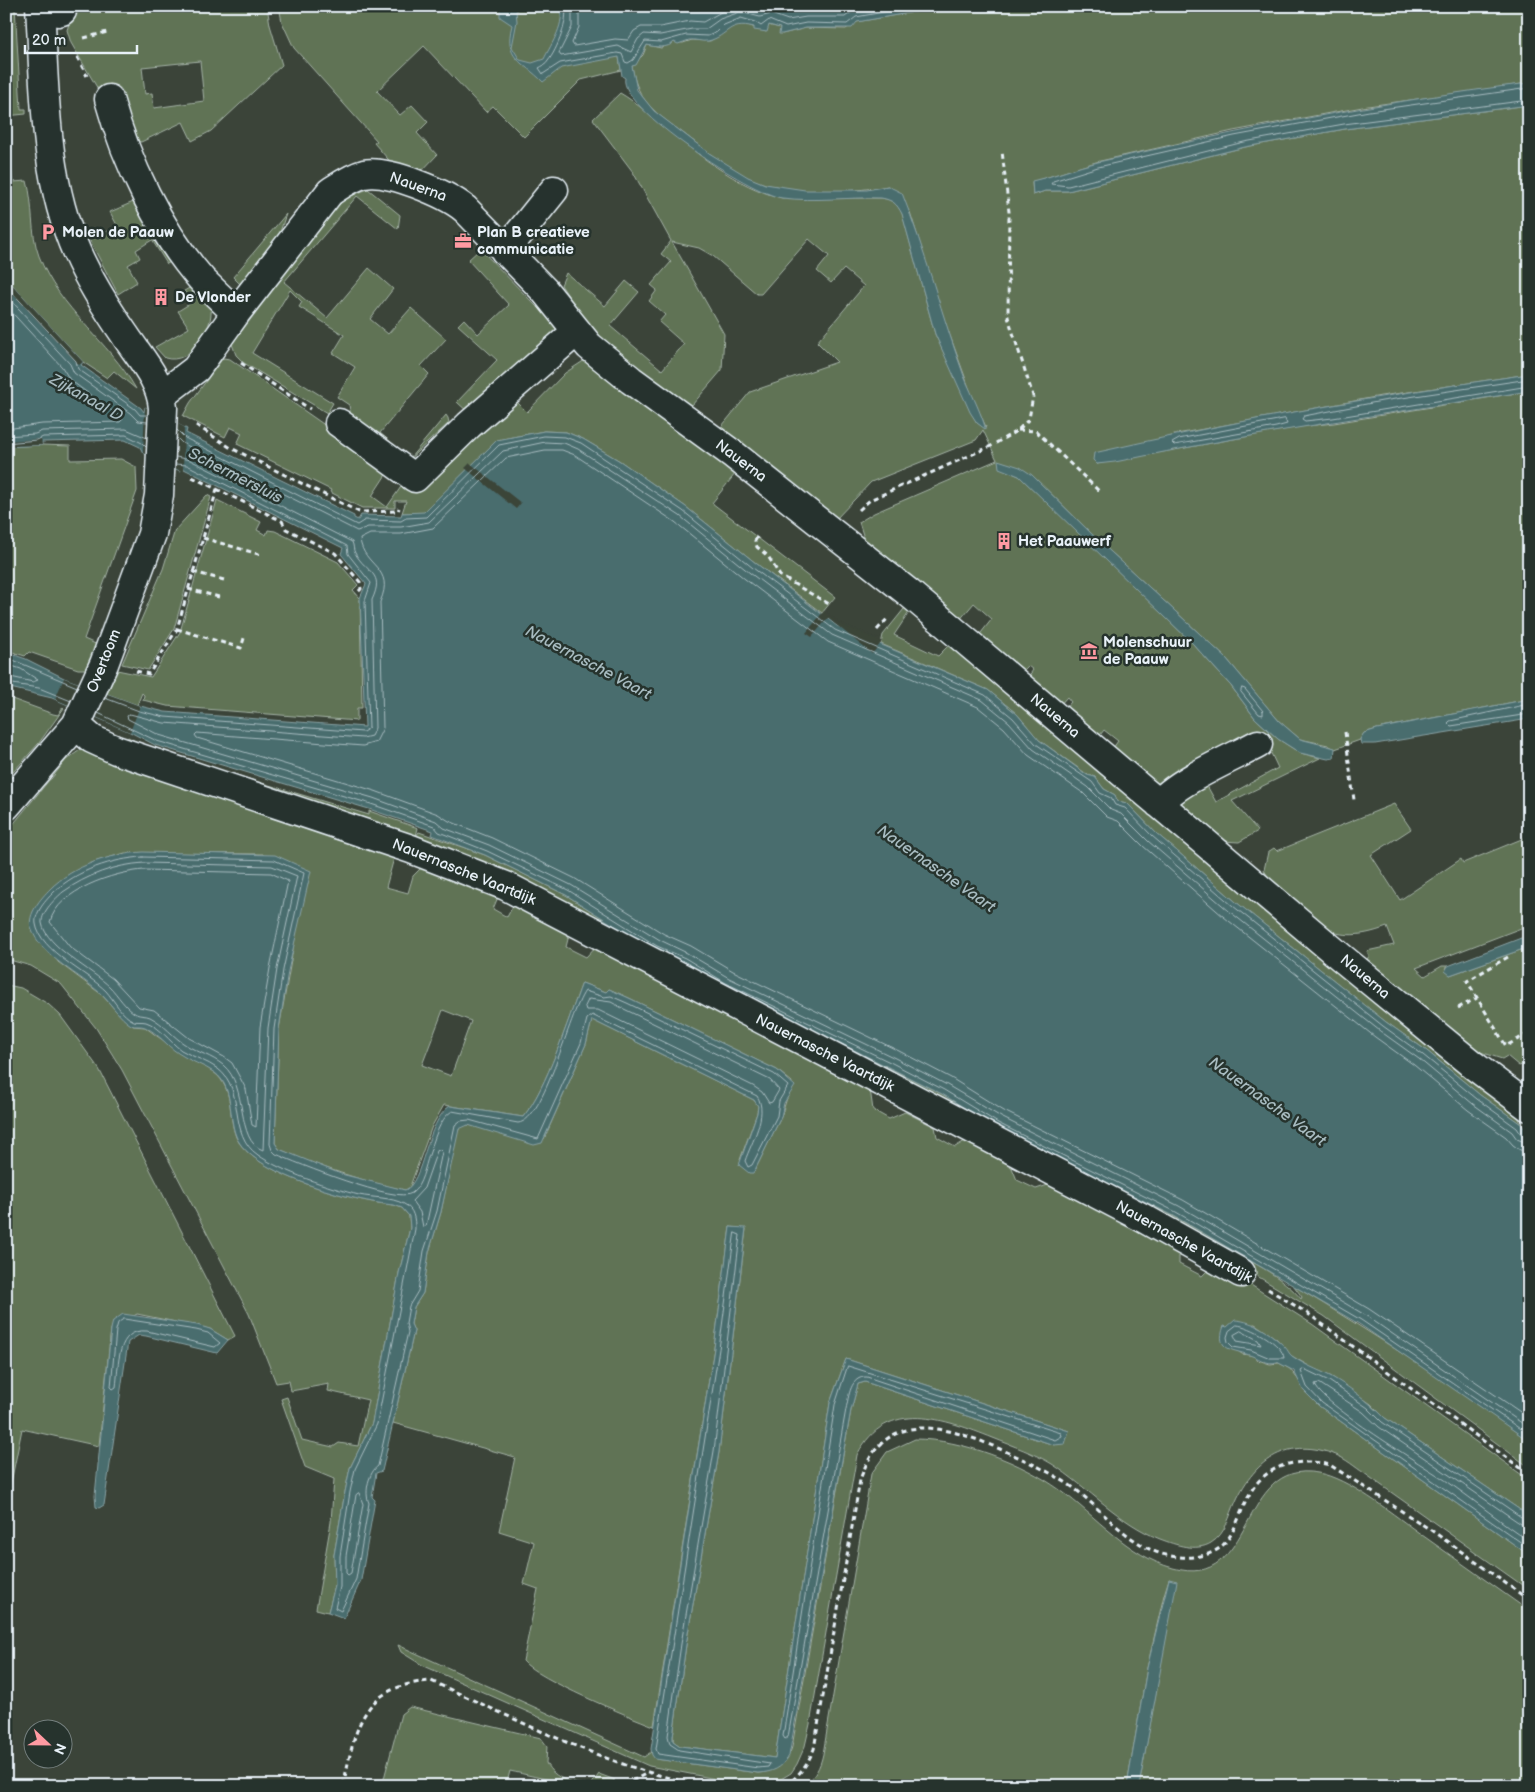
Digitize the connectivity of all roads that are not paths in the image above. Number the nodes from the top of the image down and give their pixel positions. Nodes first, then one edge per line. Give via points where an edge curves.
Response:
1 (40, 6) edge
2 (57, 6) edge
3 (62, 6) edge
4 (109, 99) dead end
5 (554, 190) dead end
6 (506, 251) junction
7 (236, 313) junction
8 (577, 331) junction
9 (163, 402) junction
10 (339, 423) dead end
11 (78, 720) junction
12 (1258, 744) dead end
13 (1159, 804) junction
14 (6, 806) edge
15 (1529, 1107) edge
16 (1241, 1273) road end

1 - 9 street via 50,154 62,216 93,284 142,358
2 - 3 street via 58,12 62,11
4 - 7 street via 117,126 155,213 203,280
5 - 6 street
6 - 7 street, Nauerna via 456,202 379,173 365,174 330,192
6 - 8 street, Nauerna
7 - 9 street, Nauerna via 196,369
8 - 10 street via 469,425 415,478
8 - 13 street, Nauerna via 589,346 631,380 734,455 909,593
9 - 11 street, Overtoom via 160,484 145,555
11 - 14 street, Overtoom
11 - 16 street, Nauernasche Vaartdijk via 92,739 116,750 411,849 522,894 1143,1218
12 - 13 street via 1181,785
13 - 15 street, Nauerna via 1406,1011

